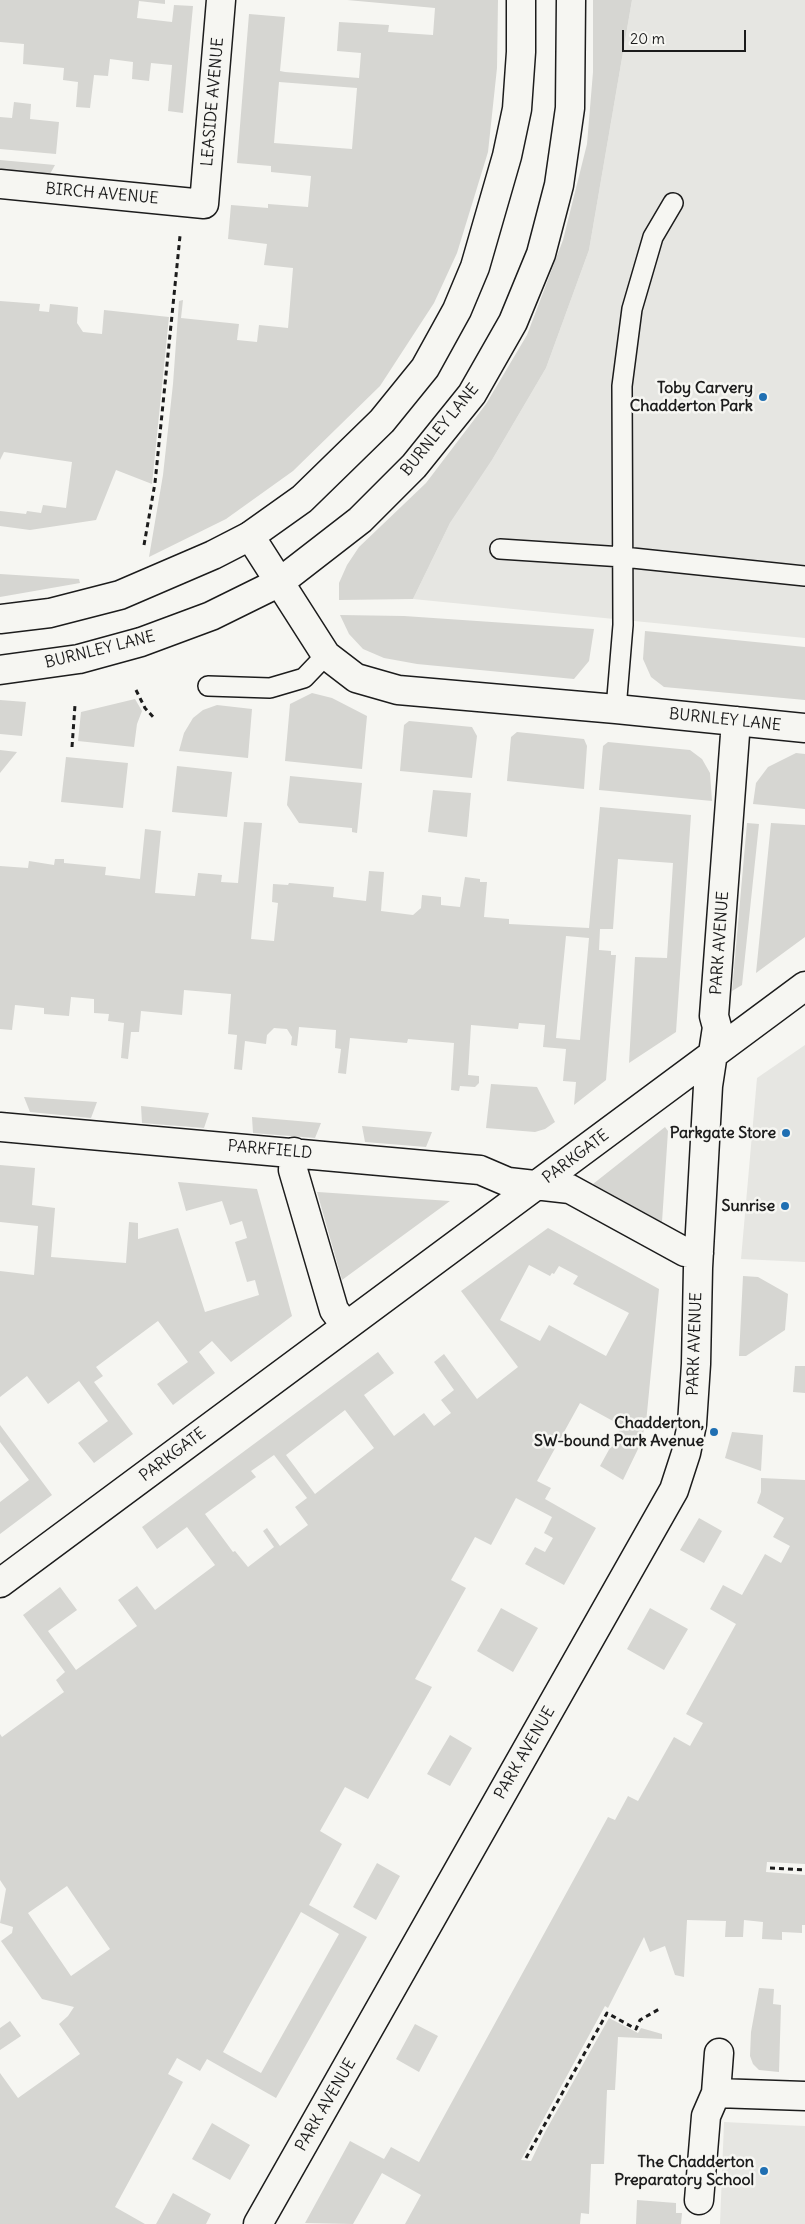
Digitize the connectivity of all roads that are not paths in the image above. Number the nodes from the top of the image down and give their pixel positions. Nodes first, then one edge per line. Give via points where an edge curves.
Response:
1 (221, 0) edge
2 (521, 0) edge
3 (571, 0) edge
4 (0, 184) edge
5 (673, 203) dead end
6 (204, 204) joint
7 (250, 536) junction
8 (500, 549) dead end
9 (623, 557) junction
10 (805, 576) edge
11 (280, 582) junction
12 (0, 620) edge
13 (326, 655) junction
14 (0, 670) edge
15 (208, 686) dead end
16 (616, 709) junction
17 (736, 721) junction
18 (805, 728) edge
19 (805, 986) edge
20 (714, 1055) junction
21 (0, 1127) edge
22 (294, 1152) junction
23 (537, 1186) junction
24 (699, 1253) junction
25 (346, 1326) junction
26 (0, 1583) edge
27 (719, 2053) dead end
28 (716, 2093) junction
29 (805, 2096) edge
30 (699, 2200) dead end
31 (258, 2224) edge

1 - 6 street, LEASIDE AVENUE
2 - 7 street via 517,109 475,267 457,310 425,368 382,421 302,499
3 - 11 street, BURNLEY LANE via 570,108 559,184 541,254 513,322 472,394 414,466 360,520
4 - 6 street, BIRCH AVENUE
5 - 9 lane via 653,237 632,309 622,386
7 - 11 street, BURNLEY LANE
7 - 12 street via 120,595 50,613
8 - 9 lane
9 - 10 lane
9 - 16 lane
11 - 13 street, BURNLEY LANE
11 - 14 street, BURNLEY LANE via 211,616 141,642 79,659
13 - 15 lane via 304,678 270,688
13 - 16 street, BURNLEY LANE via 356,678 398,690
16 - 17 street, BURNLEY LANE
17 - 18 street, BURNLEY LANE
17 - 20 street, PARK AVENUE via 714,1016 717,1027
19 - 20 street, PARKGATE
20 - 23 street, PARKGATE
20 - 24 street, PARK AVENUE via 708,1086
21 - 22 street, PARKFIELD
22 - 23 street, PARKFIELD via 466,1168 480,1170 508,1182
22 - 25 street via 292,1170 334,1310
23 - 24 street via 570,1189 685,1252
23 - 25 street, PARKGATE
24 - 31 street, PARK AVENUE via 692,1424 674,1490
25 - 26 street, PARKGATE
27 - 28 street
28 - 29 street
28 - 30 street via 706,2116

